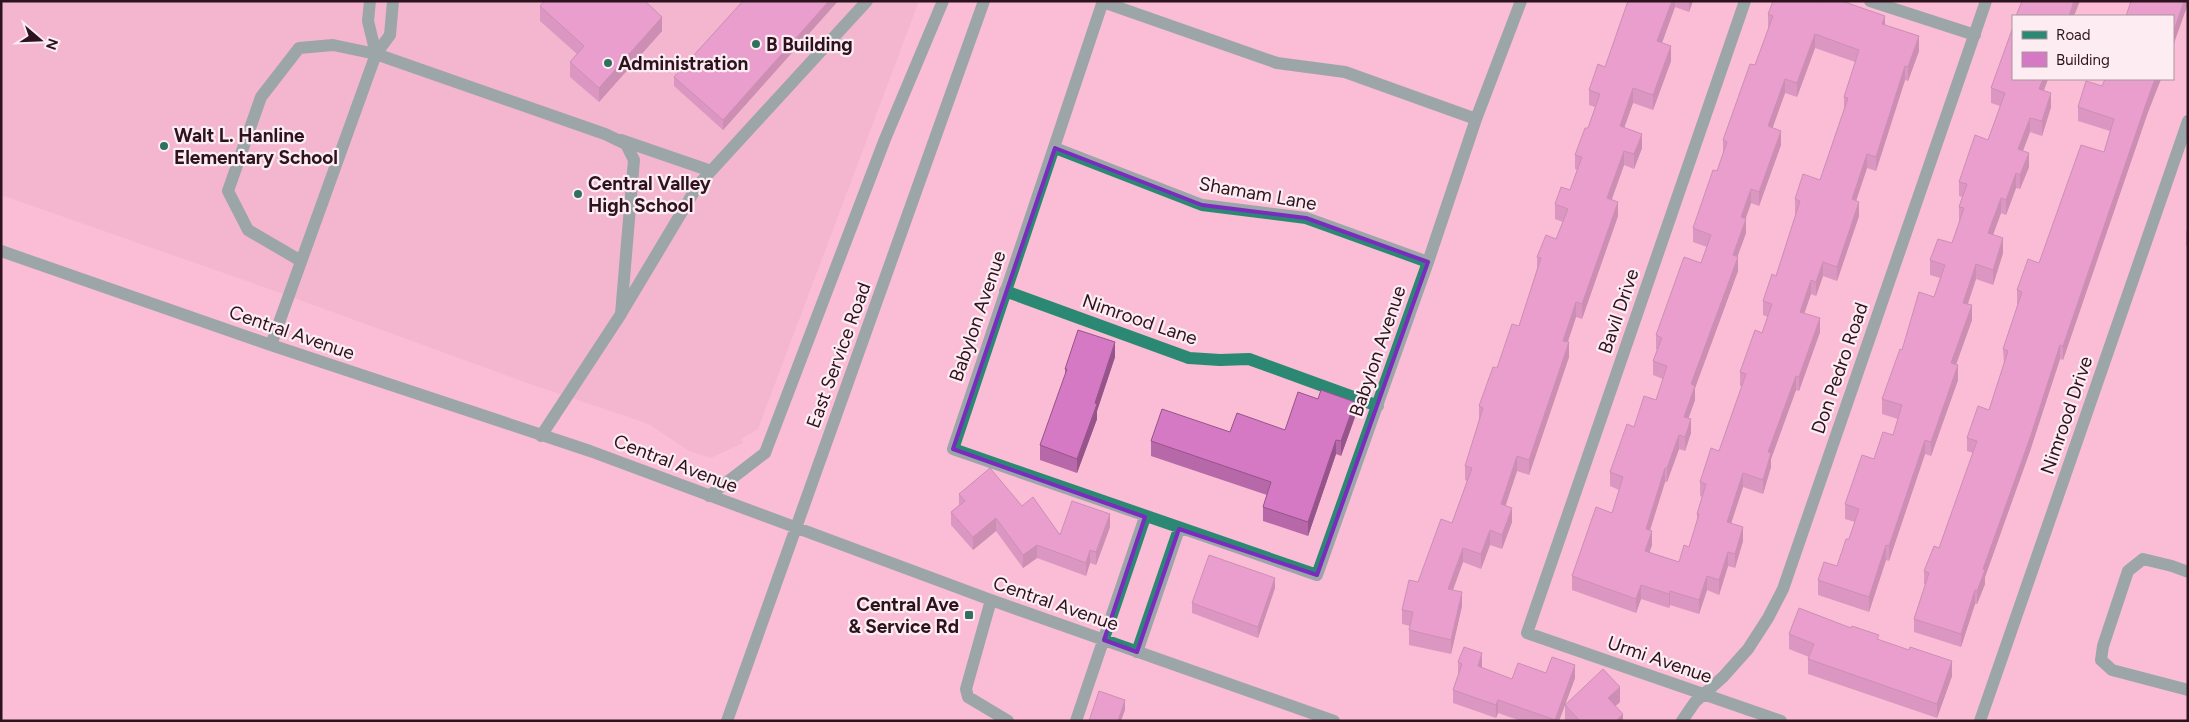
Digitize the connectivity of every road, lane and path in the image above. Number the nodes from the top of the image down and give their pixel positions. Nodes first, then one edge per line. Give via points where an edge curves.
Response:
1 (370, 1) edge
2 (393, 1) edge
3 (867, 1) edge
4 (943, 1) edge
5 (984, 1) edge
6 (1521, 1) edge
7 (1745, 1) edge
8 (1870, 1) edge
9 (1986, 1) edge
10 (1103, 2) edge
11 (1975, 35) junction
12 (376, 54) junction
13 (1476, 119) junction
14 (2188, 121) edge
15 (616, 138) junction
16 (1055, 148) junction
17 (711, 171) junction
18 (1, 251) edge
19 (301, 261) junction
20 (1428, 262) junction
21 (1005, 292) junction
22 (621, 314) junction
23 (270, 345) junction
24 (1378, 406) junction
25 (541, 436) junction
26 (709, 496) junction
27 (1146, 517) junction
28 (796, 528) junction
29 (1179, 529) junction
30 (2188, 572) edge
31 (991, 600) junction
32 (1526, 632) joint
33 (1104, 640) junction
34 (1137, 652) junction
35 (2188, 690) edge
36 (1703, 694) junction
37 (727, 721) edge
38 (1008, 721) edge
39 (1076, 721) edge
40 (1334, 721) edge
41 (1682, 721) edge
42 (1781, 721) edge
43 (1980, 721) edge

1 - 12 street via 368,21
2 - 12 street via 390,34
3 - 17 street
4 - 26 street via 885,139 765,453
5 - 28 street, East Service Road
6 - 13 street, Babylon Avenue
7 - 32 street, Bavil Drive
8 - 11 street
9 - 11 street, Don Pedro Road
10 - 13 street via 1277,63 1346,72
10 - 16 street, Babylon Avenue
11 - 36 street, Don Pedro Road via 1783,589 1748,649
12 - 15 street
12 - 19 street
12 - 19 street via 333,45 299,48 261,97 228,191 248,230
13 - 20 street, Babylon Avenue
14 - 43 street, Nimrood Drive
15 - 17 street
15 - 22 street via 626,144 634,160
16 - 20 street, Shamam Lane via 1202,205 1306,218
16 - 21 street, Babylon Avenue
17 - 22 street via 698,185
18 - 23 street, Central Avenue
19 - 23 street
20 - 24 street, Babylon Avenue
21 - 24 street, Nimrood Lane via 1189,358 1249,359
21 - 27 street, Babylon Avenue via 953,449
22 - 25 street
23 - 25 street, Central Avenue
24 - 29 street, Babylon Avenue via 1317,575
25 - 26 street, Central Avenue
26 - 28 street, Central Avenue
27 - 29 street, Babylon Avenue
27 - 33 street
28 - 31 street, Central Avenue
28 - 37 street, East Service Road
29 - 34 street
30 - 35 street via 2143,559 2128,571 2102,646 2101,660 2112,670
31 - 33 street, Central Avenue
31 - 38 street via 966,689 968,697
32 - 36 street, Urmi Avenue
33 - 34 street, Central Avenue
33 - 39 street
34 - 40 street, Central Avenue
36 - 41 street, Don Pedro Road
36 - 42 street, Urmi Avenue

